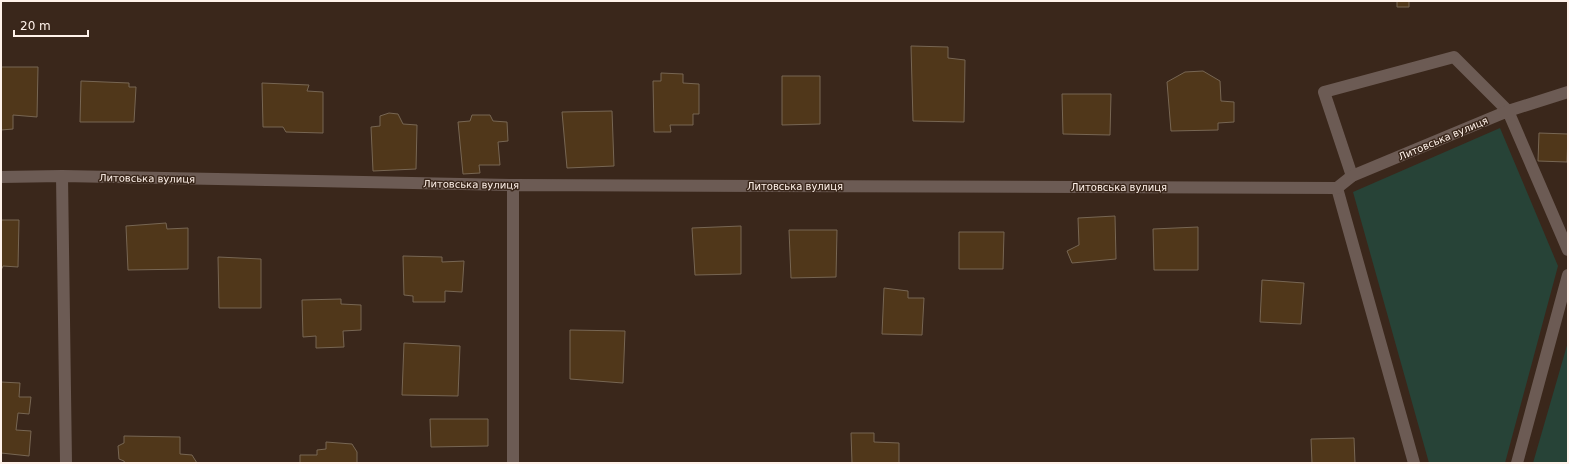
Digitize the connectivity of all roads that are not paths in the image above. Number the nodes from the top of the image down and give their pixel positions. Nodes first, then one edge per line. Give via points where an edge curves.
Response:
1 (1568, 92) edge
2 (1508, 111) junction
3 (62, 176) junction
4 (1352, 176) junction
5 (1, 177) edge
6 (513, 185) junction
7 (1336, 188) junction
8 (1568, 250) edge
9 (1568, 275) edge
10 (66, 463) edge
11 (513, 463) edge
12 (1414, 463) edge
13 (1517, 463) edge

1 - 2 street, Литовська вулиця
2 - 4 street, Литовська вулиця
2 - 4 street via 1454,57 1324,92
2 - 8 street
3 - 5 street, Литовська вулиця
3 - 6 street, Литовська вулиця
3 - 10 street
4 - 7 street, Литовська вулиця
6 - 7 street, Литовська вулиця
6 - 11 street
7 - 12 street
9 - 13 street

